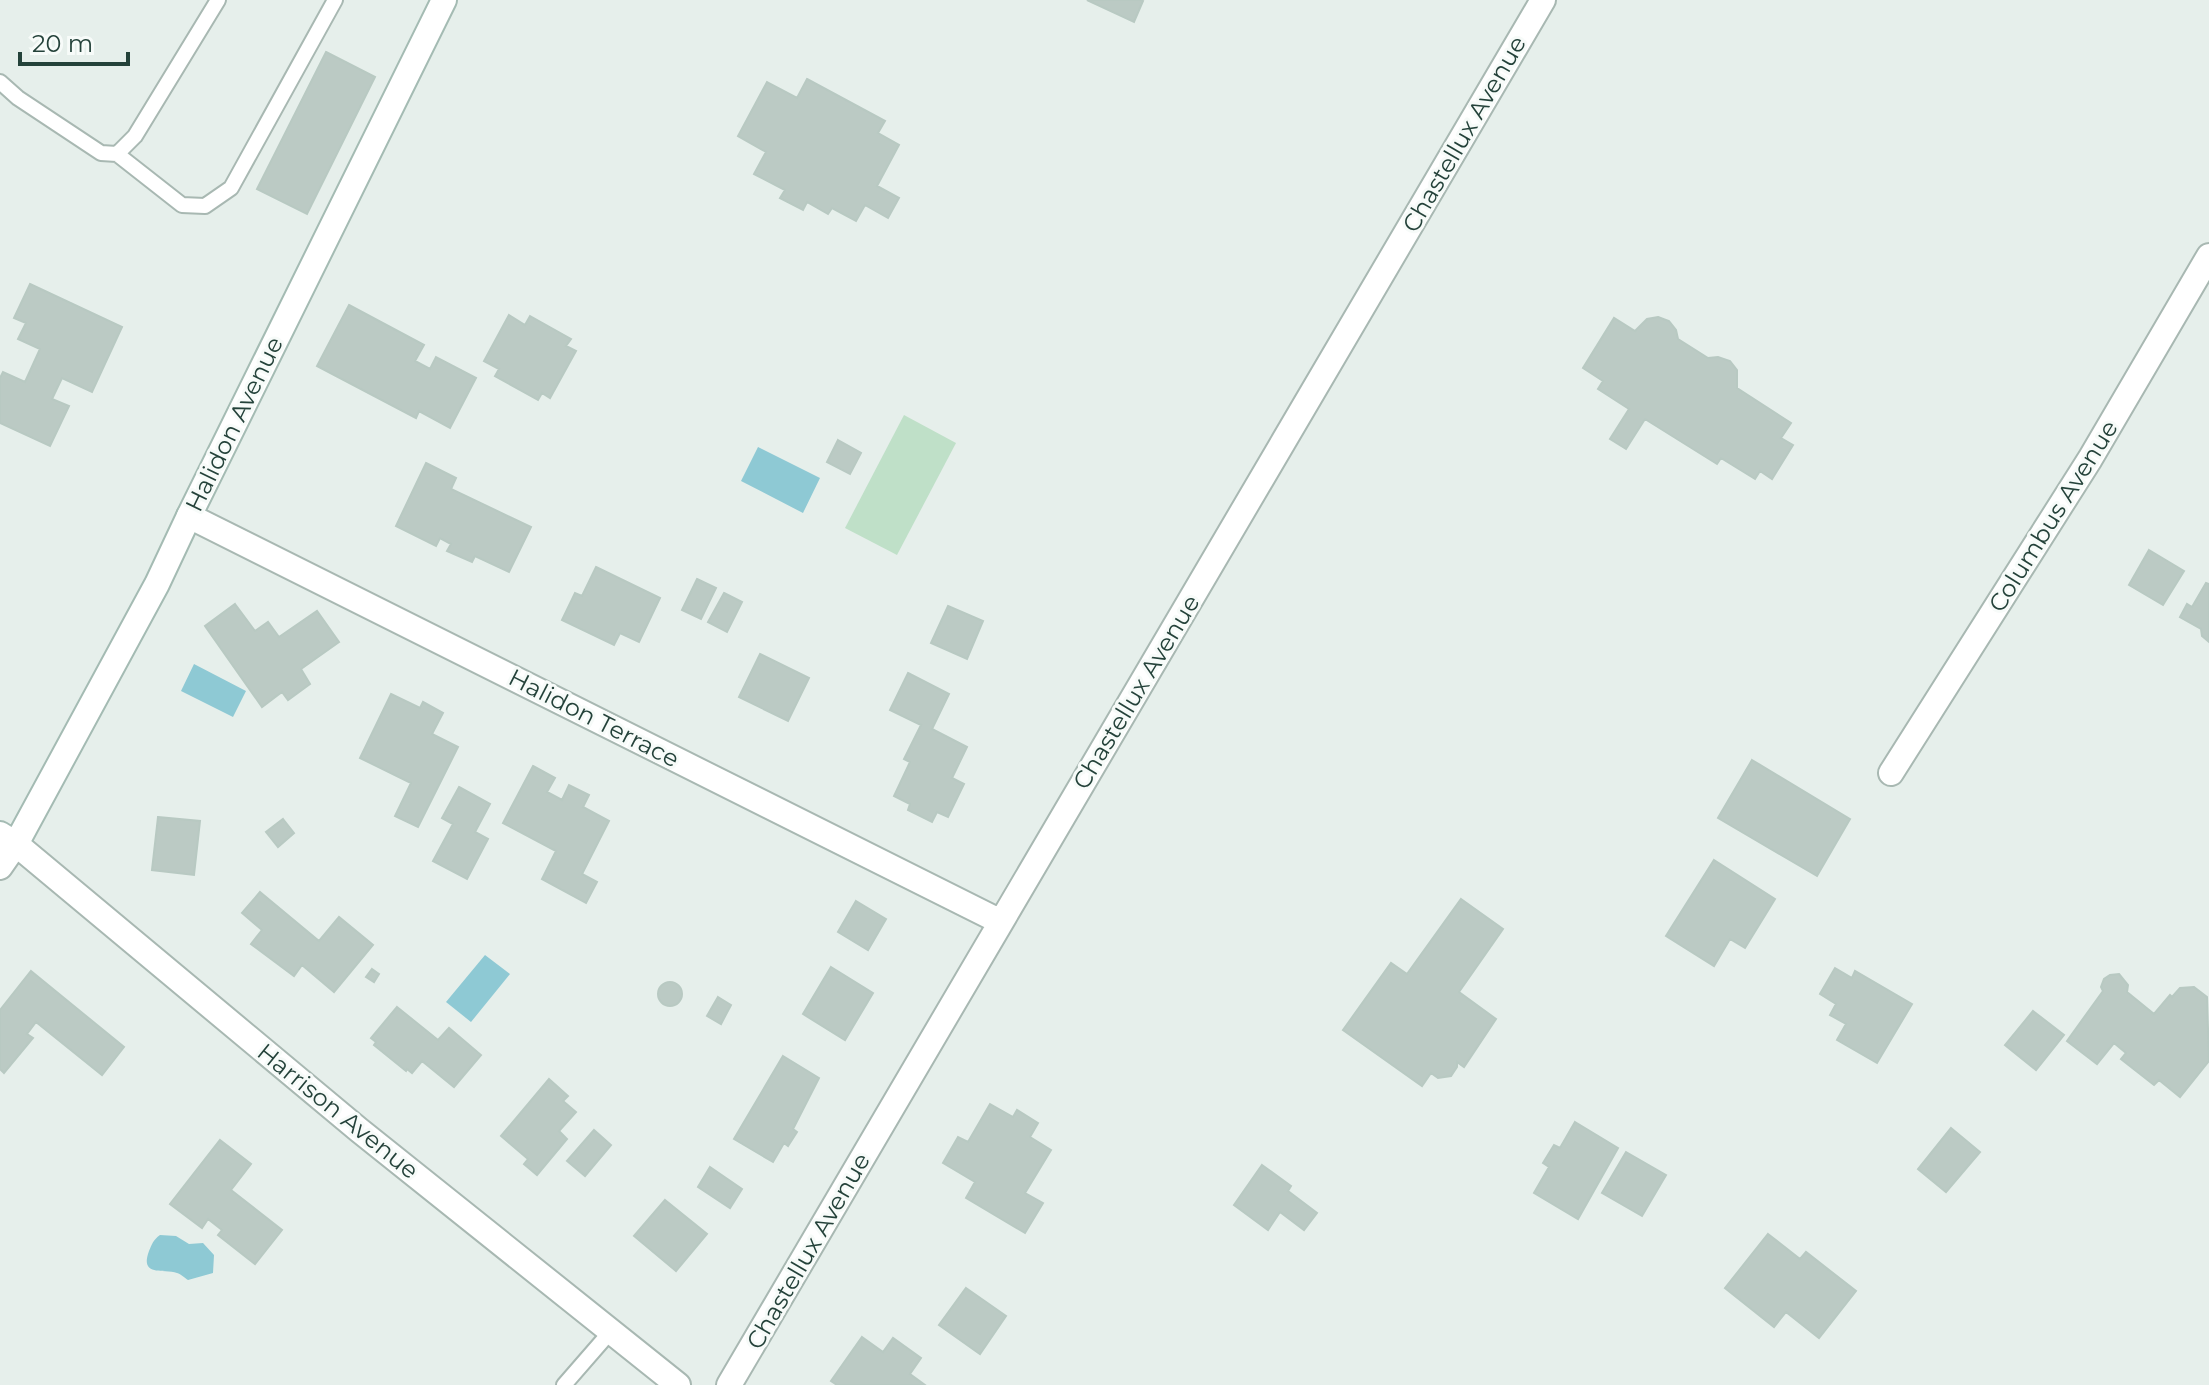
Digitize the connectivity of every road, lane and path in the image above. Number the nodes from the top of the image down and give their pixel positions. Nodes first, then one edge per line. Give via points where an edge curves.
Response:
1 (218, 0) edge
2 (335, 0) edge
3 (444, 0) edge
4 (1543, 0) edge
5 (0, 82) edge
6 (117, 154) junction
7 (2209, 256) edge
8 (189, 516) junction
9 (1891, 773) dead end
10 (8, 839) edge
11 (0, 867) edge
12 (999, 921) junction
13 (611, 1331) junction
14 (564, 1385) edge
15 (678, 1385) edge
16 (729, 1385) edge

1 - 6 lane via 135,136
2 - 6 lane via 231,188 205,206 182,205
3 - 8 street, Halidon Avenue
4 - 12 street, Chastellux Avenue
5 - 6 lane via 101,153
7 - 9 street, Columbus Avenue via 2090,459
8 - 10 street, Halidon Avenue via 157,584
8 - 12 street, Halidon Terrace
10 - 11 street, Halidon Avenue
10 - 13 street, Harrison Avenue
12 - 16 street, Chastellux Avenue
13 - 14 lane
13 - 15 street, Harrison Avenue

